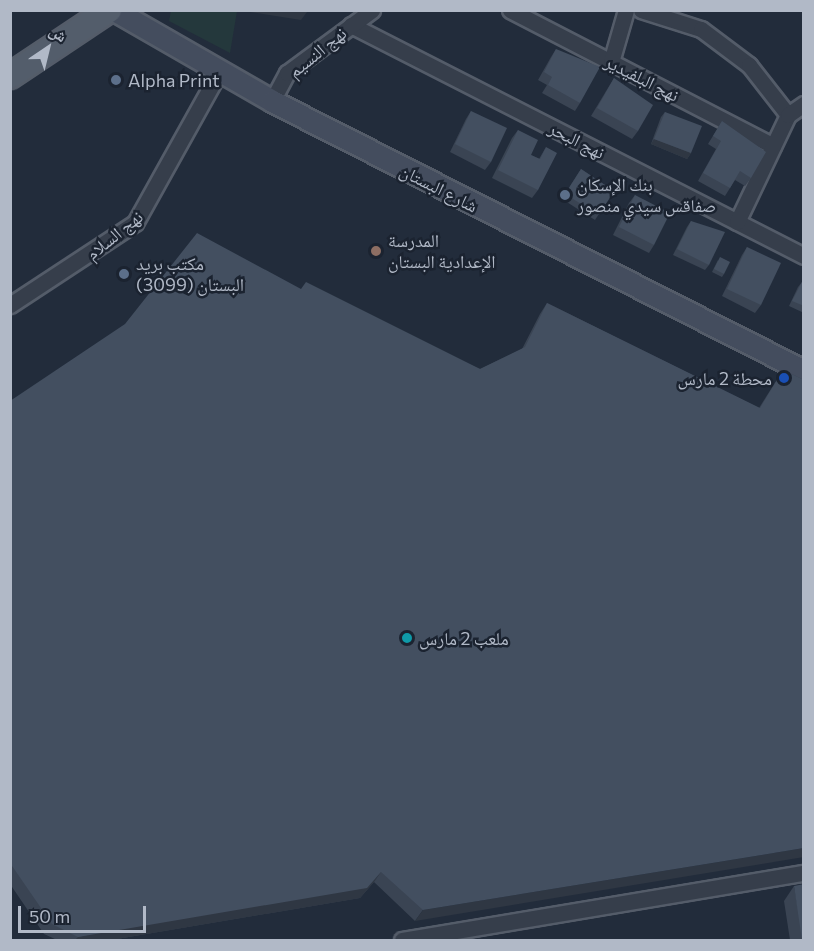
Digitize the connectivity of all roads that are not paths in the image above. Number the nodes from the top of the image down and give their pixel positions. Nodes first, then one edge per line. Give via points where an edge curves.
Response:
1 (109, 10) edge
2 (114, 10) edge
3 (372, 10) edge
4 (510, 10) edge
5 (626, 10) edge
6 (641, 10) edge
7 (351, 25) junction
8 (611, 62) junction
9 (219, 72) junction
10 (10, 76) edge
11 (272, 101) junction
12 (804, 104) edge
13 (788, 115) junction
14 (774, 146) junction
15 (737, 222) junction
16 (804, 256) edge
17 (10, 305) edge
18 (804, 371) edge
19 (804, 873) edge
20 (402, 940) edge

1 - 10 main road
2 - 9 main road, شارع البستان
3 - 7 street, نهج النسيم
4 - 8 street, نهج البلفيدير
5 - 8 street
6 - 13 street via 700,29 749,65
7 - 11 street, نهج النسيم via 286,73
7 - 15 street, نهج البحر
8 - 14 street, نهج البلفيدير
9 - 11 main road, شارع البستان
9 - 17 street, نهج السلام via 135,223
11 - 18 main road, شارع البستان
12 - 13 street
13 - 14 street
14 - 15 street
15 - 16 street, نهج البحر
19 - 20 street

